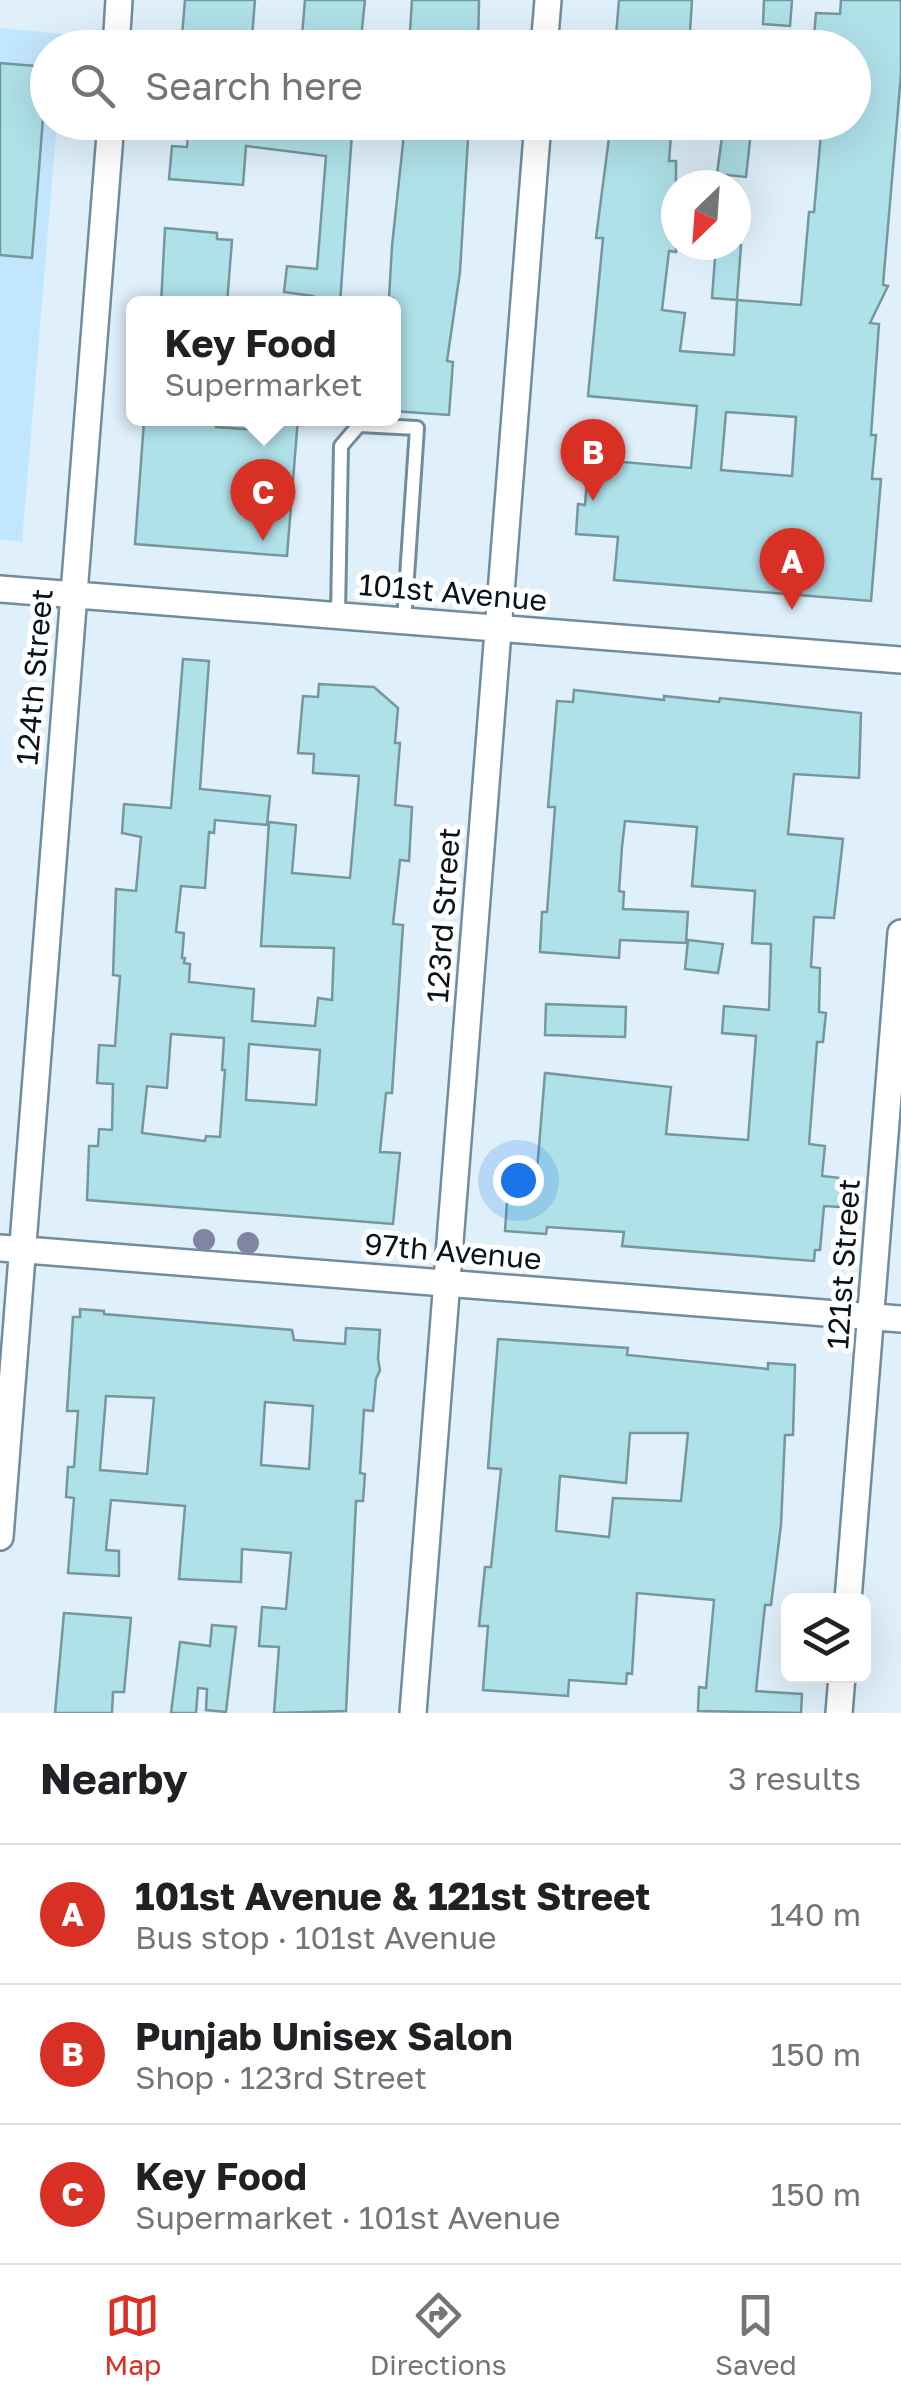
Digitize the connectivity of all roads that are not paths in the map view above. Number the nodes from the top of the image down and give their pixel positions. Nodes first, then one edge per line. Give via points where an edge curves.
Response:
1 (119, 0) edge
2 (548, 0) edge
3 (117, 30) edge
4 (546, 30) edge
5 (111, 140) edge
6 (537, 140) edge
7 (358, 426) edge
8 (378, 426) edge
9 (0, 588) edge
10 (74, 594) junction
11 (338, 616) junction
12 (404, 620) junction
13 (498, 628) junction
14 (901, 660) edge
15 (901, 933) edge
16 (11, 1248) edge
17 (448, 1283) junction
18 (871, 1317) junction
19 (901, 1319) edge
20 (0, 1536) edge
21 (849, 1593) edge
22 (841, 1683) edge
23 (413, 1713) edge
24 (839, 1713) edge

1 - 3 street
2 - 4 street
5 - 10 street, 124th Street
6 - 13 street, 123rd Street
7 - 11 lane via 341,446
8 - 12 lane via 417,428
9 - 10 street, 101st Avenue
10 - 11 street, 101st Avenue
10 - 16 street, 124th Street
11 - 12 street, 101st Avenue
12 - 13 street, 101st Avenue
13 - 14 street, 101st Avenue
13 - 17 street, 123rd Street
15 - 18 street, 121st Street
16 - 17 street, 97th Avenue
16 - 20 street, 124th Street
17 - 18 street, 97th Avenue
17 - 23 street, 123rd Street
18 - 19 street, 97th Avenue
18 - 21 street, 121st Street
22 - 24 street

